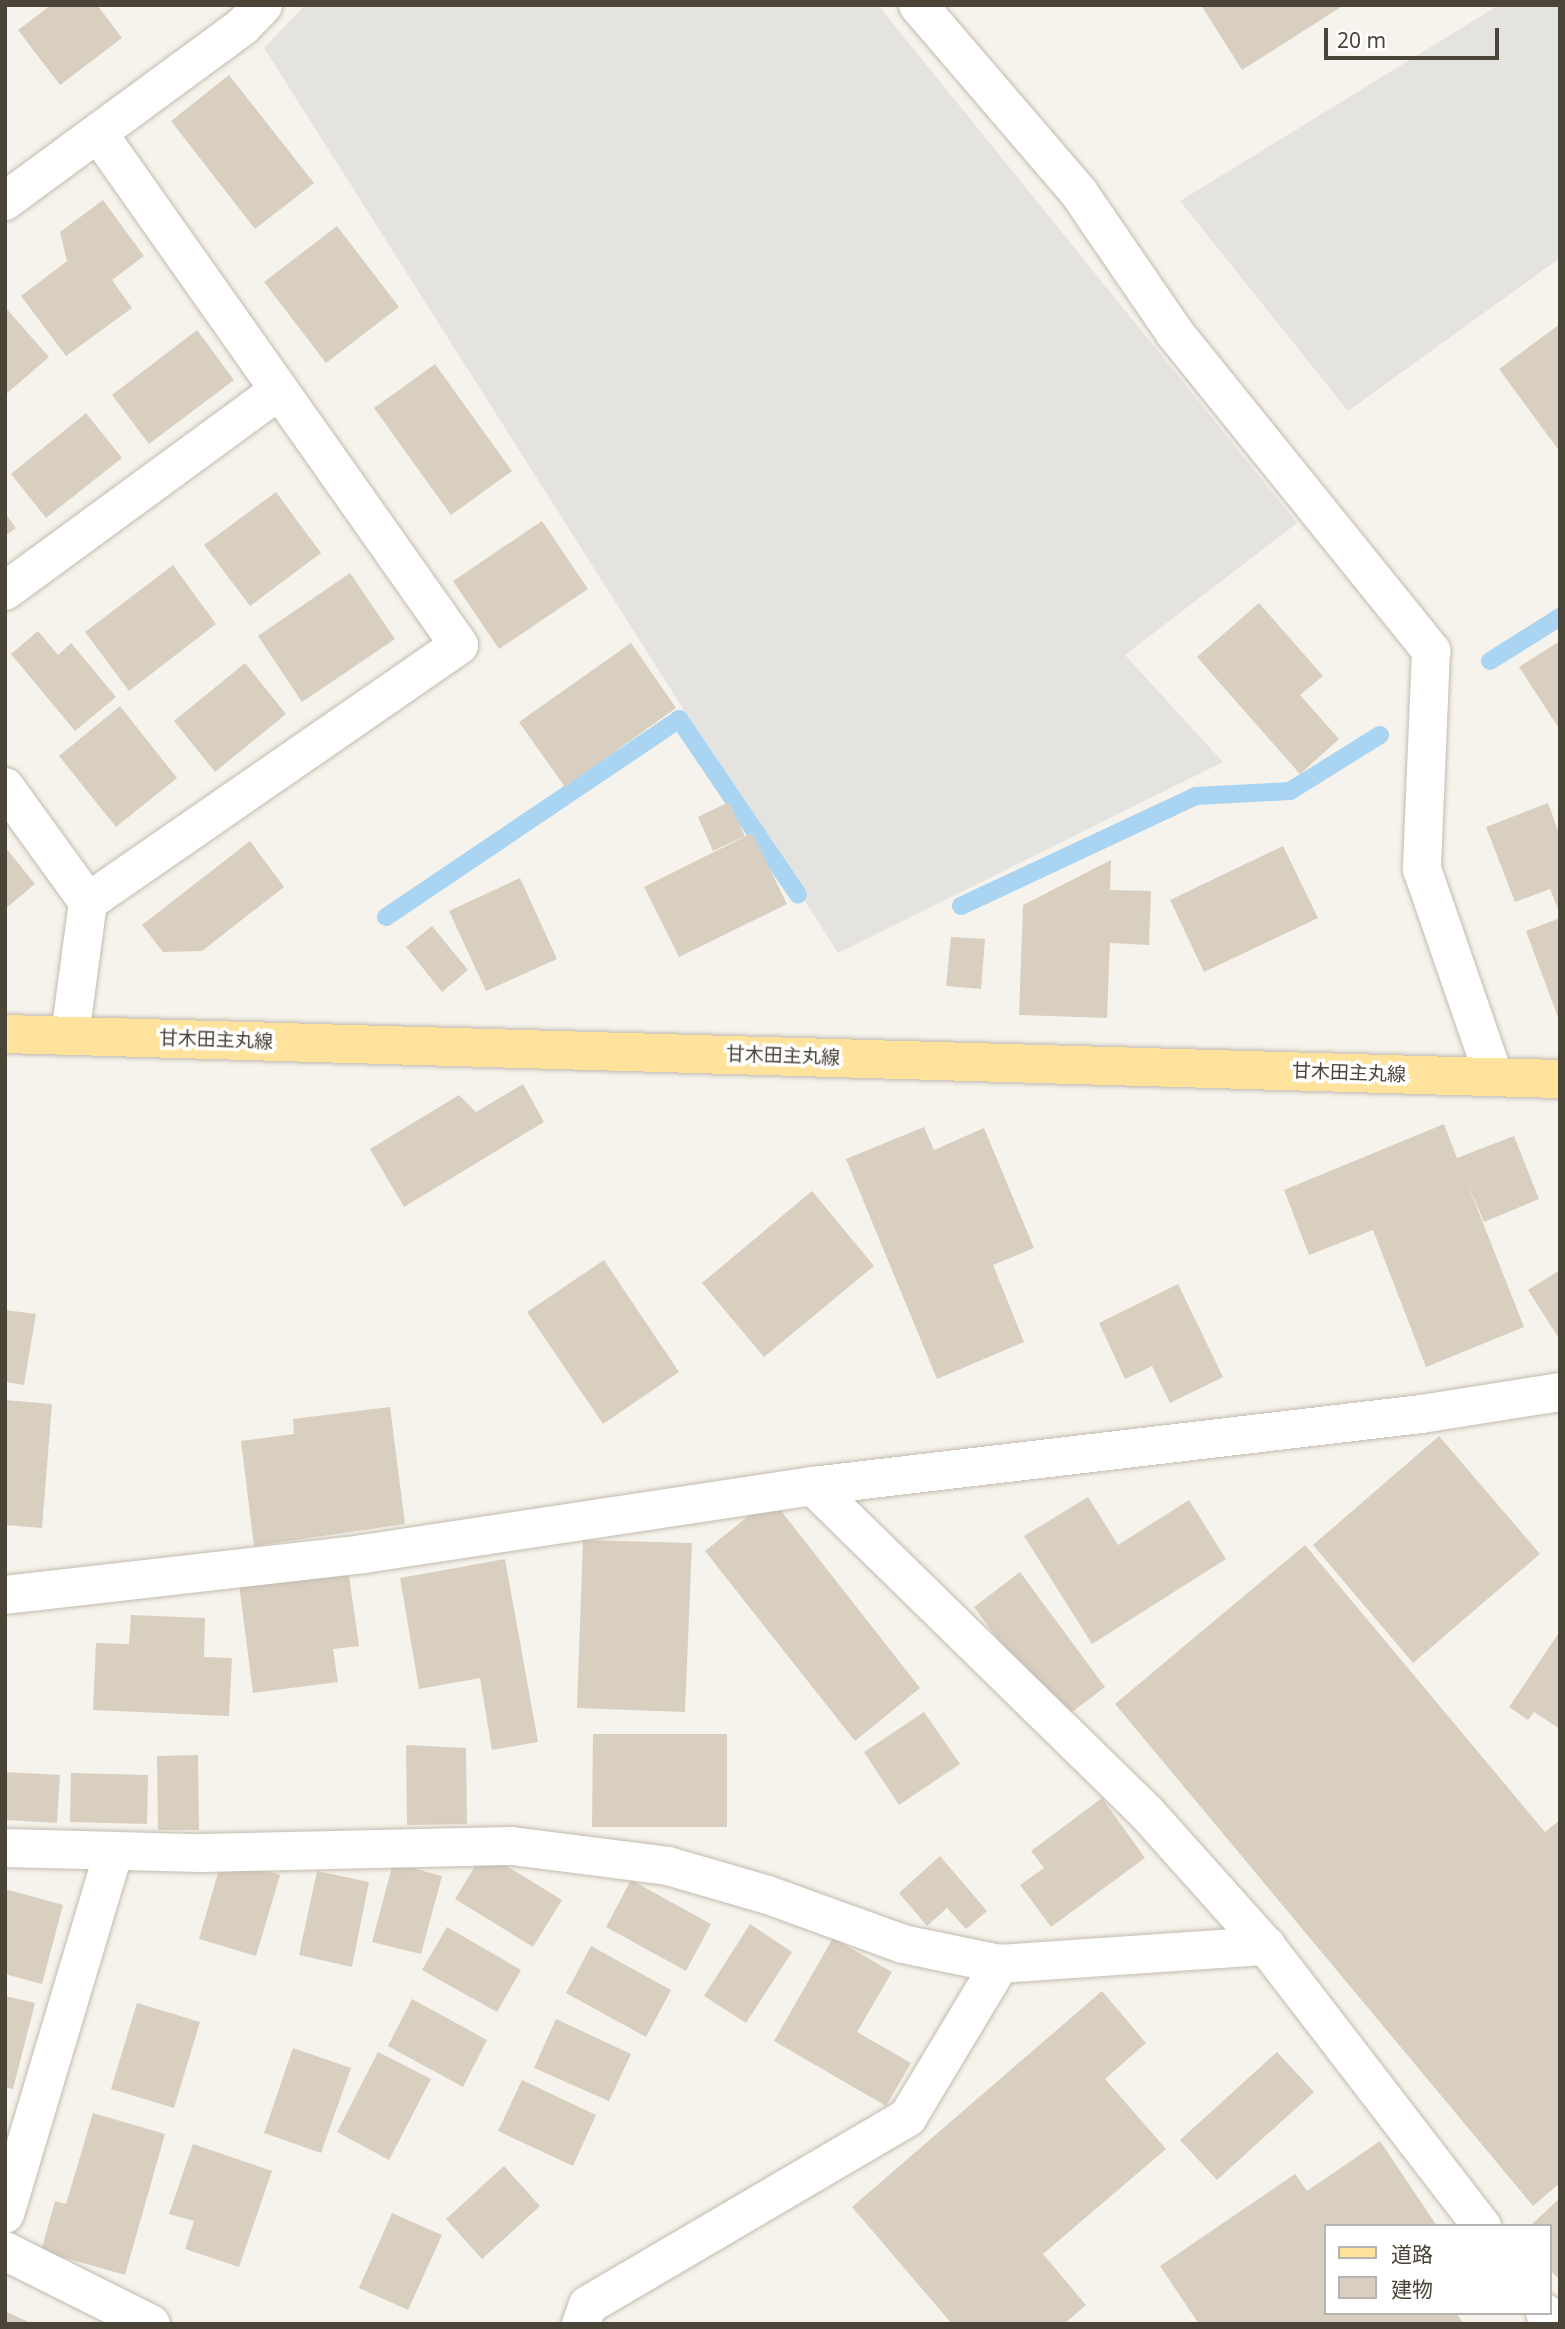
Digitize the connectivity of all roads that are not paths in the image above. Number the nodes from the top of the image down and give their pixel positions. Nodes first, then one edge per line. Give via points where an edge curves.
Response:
1 (263, 5) edge
2 (918, 5) edge
3 (97, 133) junction
4 (5, 201) edge
5 (278, 391) junction
6 (5, 591) edge
7 (5, 787) edge
8 (88, 902) junction
9 (5, 1034) edge
10 (70, 1036) junction
11 (1493, 1077) junction
12 (1560, 1079) edge
13 (1560, 1392) edge
14 (813, 1486) junction
15 (5, 1595) edge
16 (5, 1848) edge
17 (114, 1851) junction
18 (1266, 1946) junction
19 (1000, 1964) junction
20 (5, 2214) edge
21 (1480, 2224) edge
22 (5, 2251) edge
23 (151, 2324) edge
24 (581, 2324) edge

1 - 3 street via 243,26
2 - 11 street via 1079,193 1174,332 1431,651 1422,869
3 - 4 street
3 - 5 street
5 - 6 street
5 - 8 street via 458,645
7 - 8 street
8 - 10 street
9 - 10 main road, 甘木田主丸線
10 - 11 main road, 甘木田主丸線
11 - 12 main road, 甘木田主丸線
13 - 14 street via 1421,1415
14 - 15 street via 363,1554
14 - 18 street via 1147,1813
16 - 17 street
17 - 19 street via 512,1846 668,1866 768,1895 904,1944
17 - 20 street
18 - 19 street
18 - 21 street
19 - 24 street via 908,2117 588,2305
22 - 23 street

